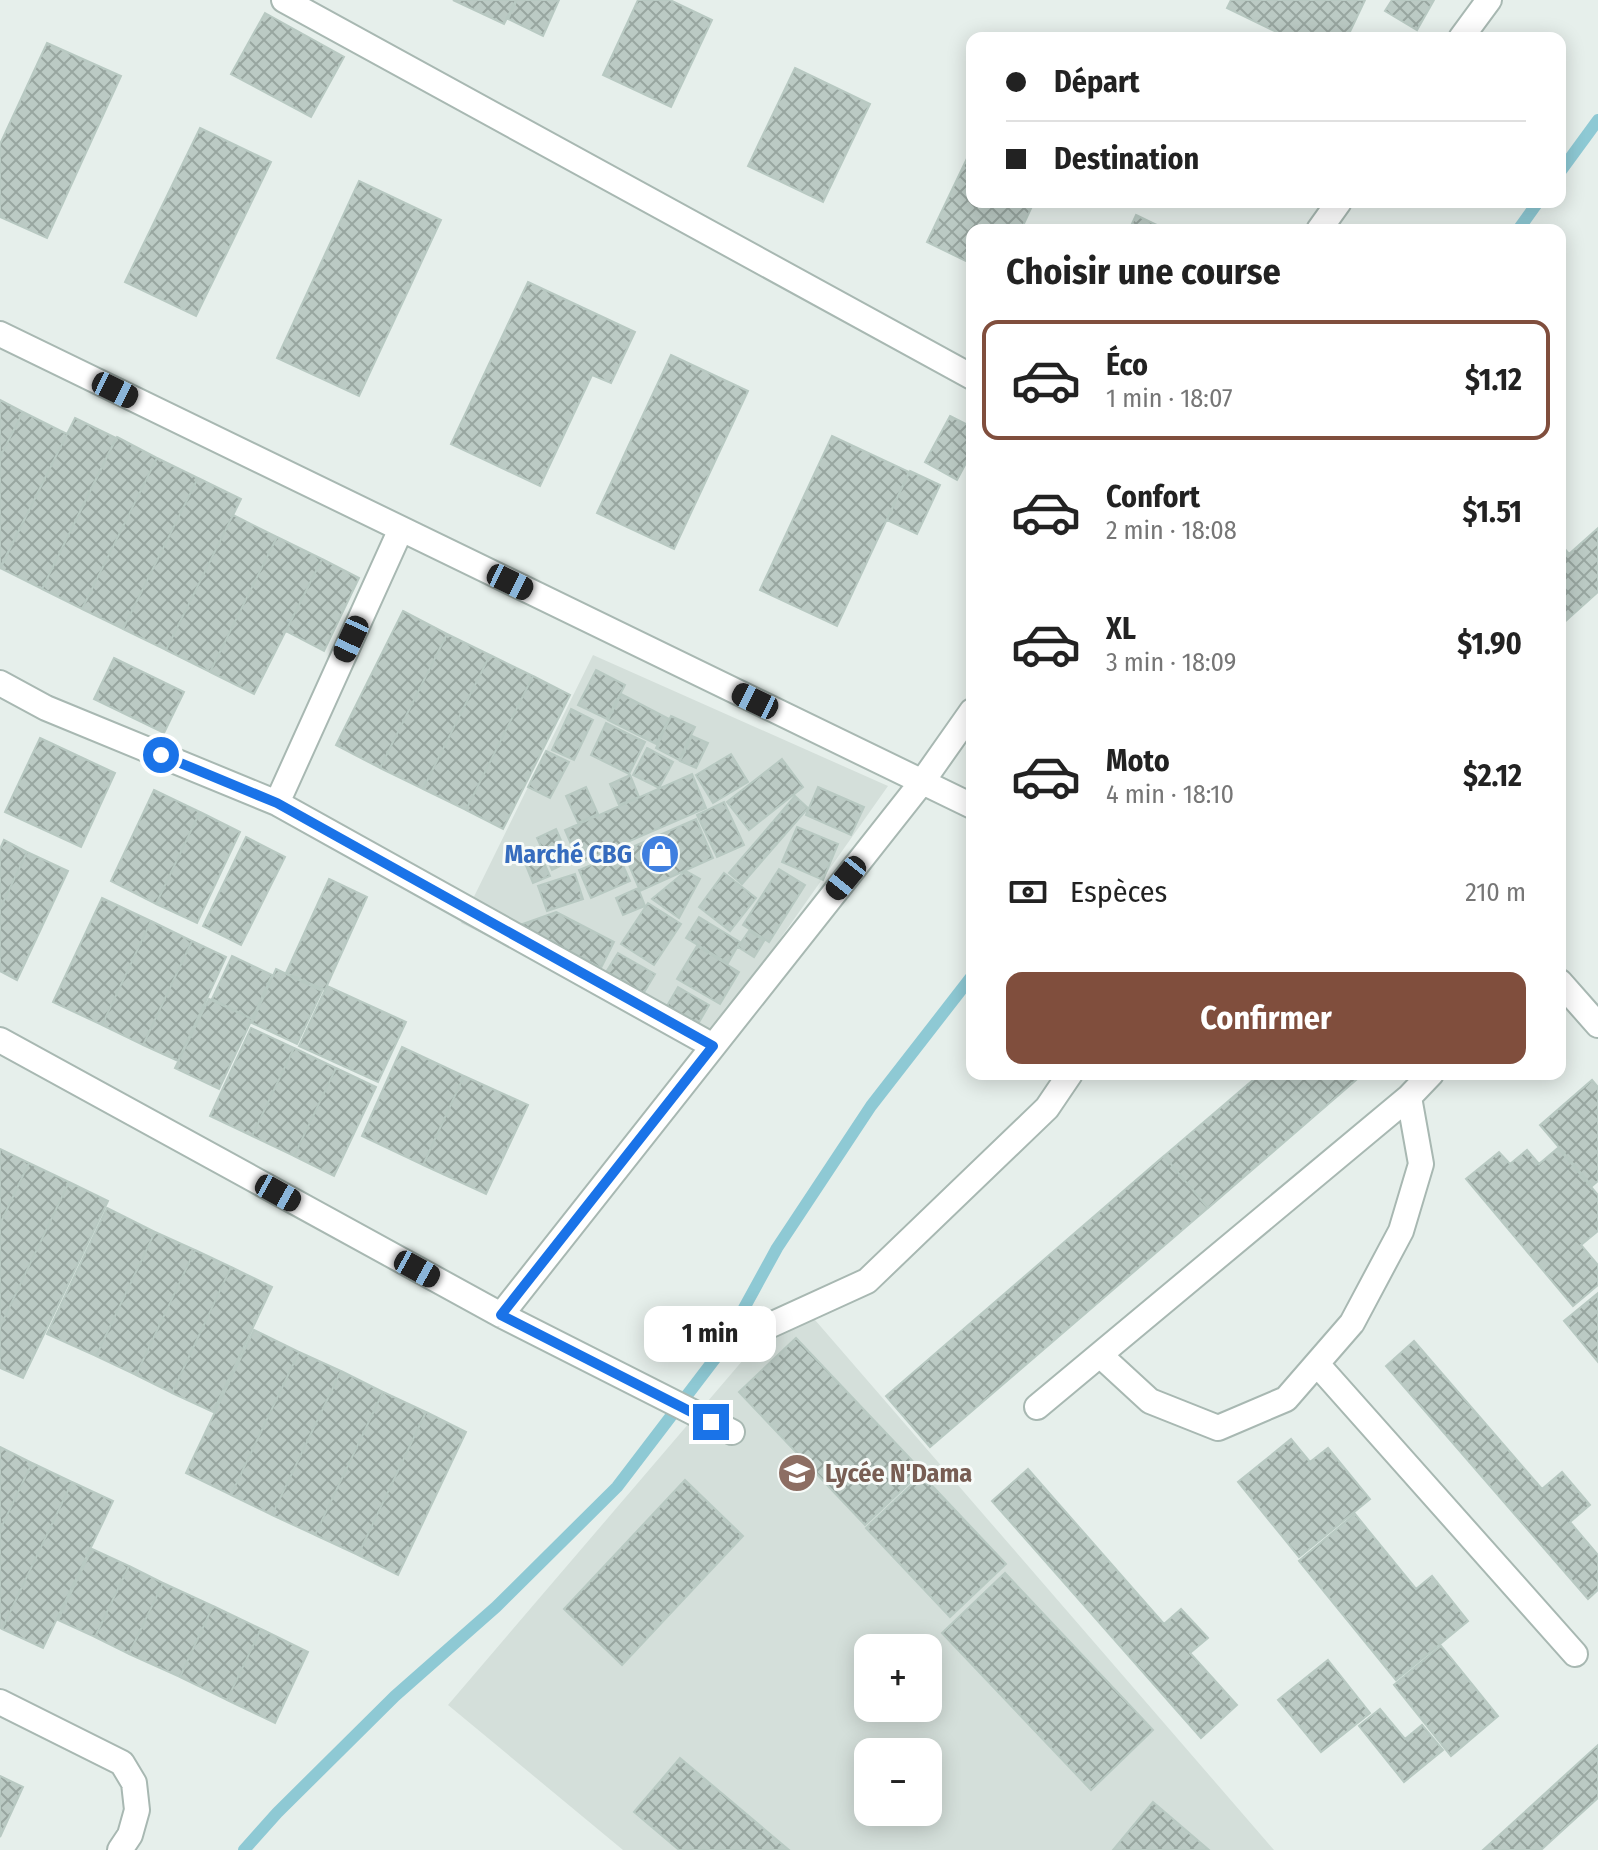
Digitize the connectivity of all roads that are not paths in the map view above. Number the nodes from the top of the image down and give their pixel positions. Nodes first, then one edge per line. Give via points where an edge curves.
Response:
1 (284, 0) edge
2 (1489, 0) edge
3 (1465, 32) edge
4 (0, 334) edge
5 (966, 374) edge
6 (401, 529) junction
7 (0, 683) edge
8 (966, 720) edge
9 (922, 782) junction
10 (961, 801) edge
11 (277, 803) junction
12 (1566, 989) edge
13 (1598, 1025) edge
14 (0, 1040) edge
15 (713, 1046) junction
16 (1066, 1080) edge
17 (1425, 1080) edge
18 (1409, 1097) junction
19 (501, 1315) junction
20 (751, 1334) dead end
21 (1100, 1355) junction
22 (1317, 1364) junction
23 (1037, 1407) dead end
24 (732, 1432) dead end
25 (1575, 1654) dead end
26 (0, 1702) edge
27 (120, 1850) edge

1 - 5 street
2 - 3 street
4 - 6 street
6 - 9 street
6 - 11 street
7 - 11 street via 46,708
8 - 9 street
9 - 10 street
9 - 15 street
11 - 15 street
12 - 13 street
14 - 19 street
15 - 19 street
16 - 20 street via 1047,1108 867,1281
17 - 18 street
18 - 21 street
18 - 22 street via 1421,1164 1401,1231 1352,1323
19 - 24 street
21 - 22 street via 1150,1401 1218,1428 1286,1399
21 - 23 street
22 - 25 street
26 - 27 street via 122,1763 134,1783 137,1810

